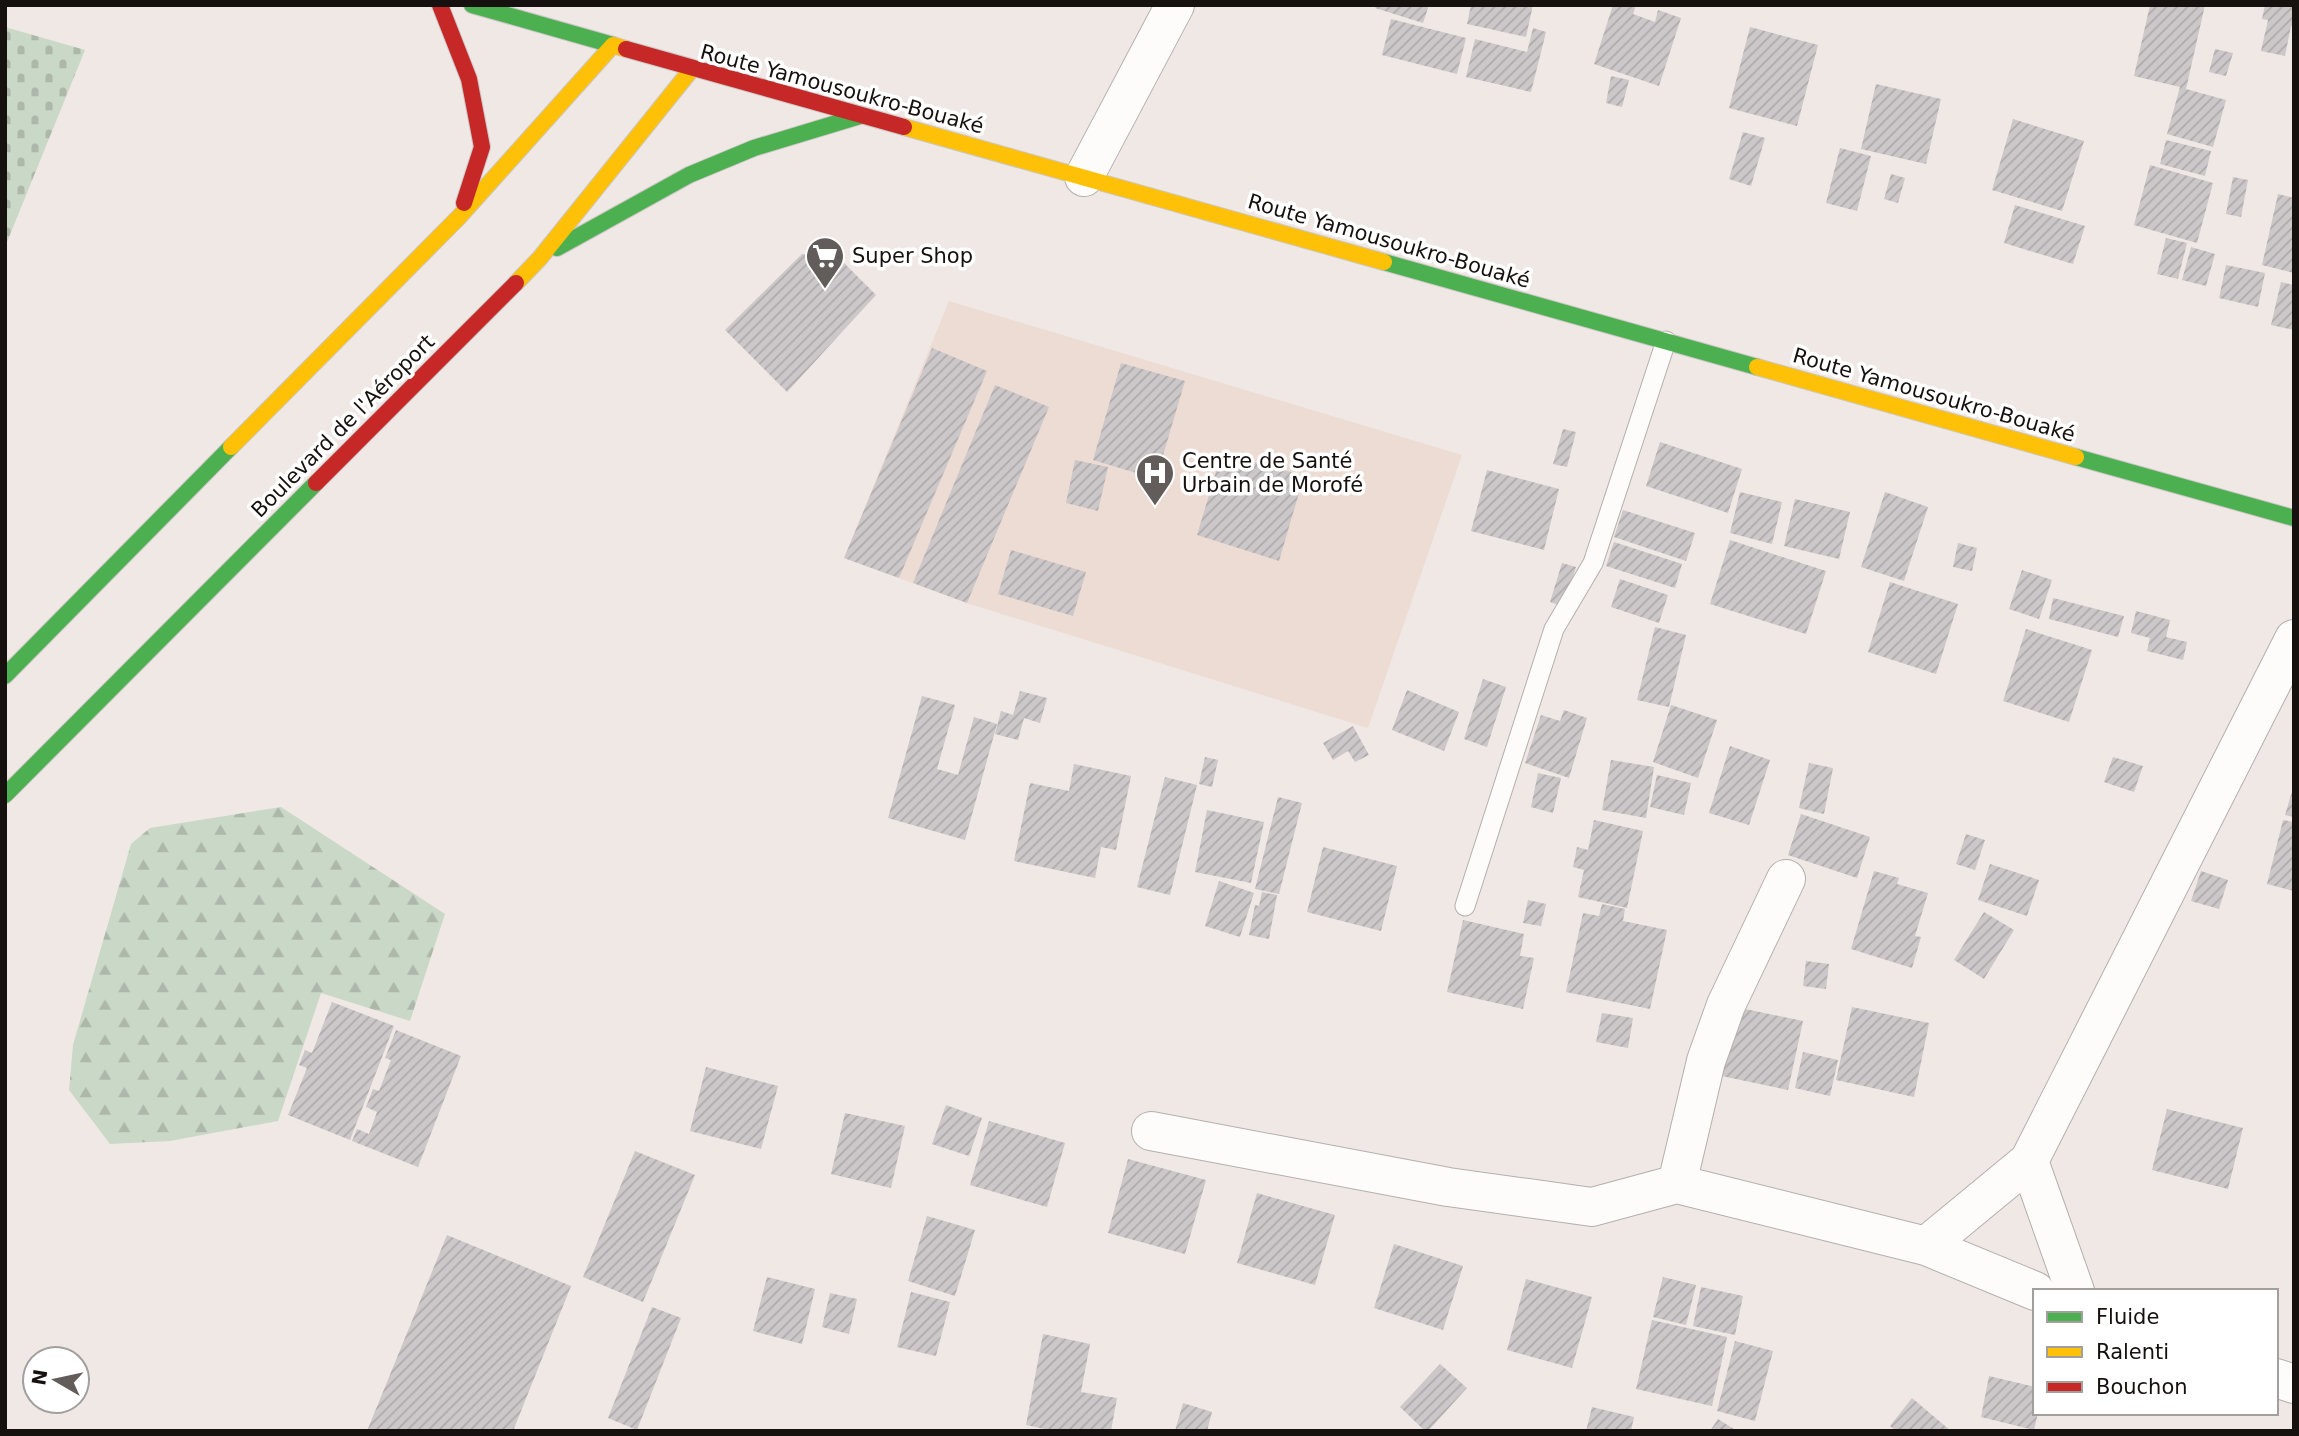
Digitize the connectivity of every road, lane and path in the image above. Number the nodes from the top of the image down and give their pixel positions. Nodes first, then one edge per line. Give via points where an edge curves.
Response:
1 (440, 5) edge
2 (472, 5) edge
3 (1175, 5) edge
4 (613, 45) junction
5 (691, 70) junction
6 (860, 116) junction
7 (1084, 177) junction
8 (459, 217) junction
9 (540, 258) junction
10 (1666, 341) junction
11 (2294, 518) edge
12 (2294, 639) edge
13 (5, 676) edge
14 (5, 795) edge
15 (1786, 879) dead end
16 (1465, 906) dead end
17 (1151, 1131) dead end
18 (2029, 1161) junction
19 (1677, 1184) junction
20 (1926, 1246) junction
21 (2074, 1289) edge
22 (2033, 1290) edge

1 - 8 main road via 469,79 482,148
2 - 4 main road, Route Yamousoukro-Bouaké
3 - 7 street
4 - 5 main road, Route Yamousoukro-Bouaké
4 - 8 main road
5 - 6 main road, Route Yamousoukro-Bouaké
5 - 9 main road, Boulevard de l'Aéroport
6 - 7 main road, Route Yamousoukro-Bouaké
6 - 9 main road via 754,148 690,175
7 - 10 main road, Route Yamousoukro-Bouaké
8 - 13 main road
9 - 14 main road, Boulevard de l'Aéroport
10 - 11 main road, Route Yamousoukro-Bouaké
10 - 16 lane via 1592,563 1554,629
12 - 18 street
15 - 19 street via 1706,1061
17 - 19 street via 1448,1187 1592,1207
18 - 20 street
18 - 21 street
19 - 20 street
20 - 22 street

